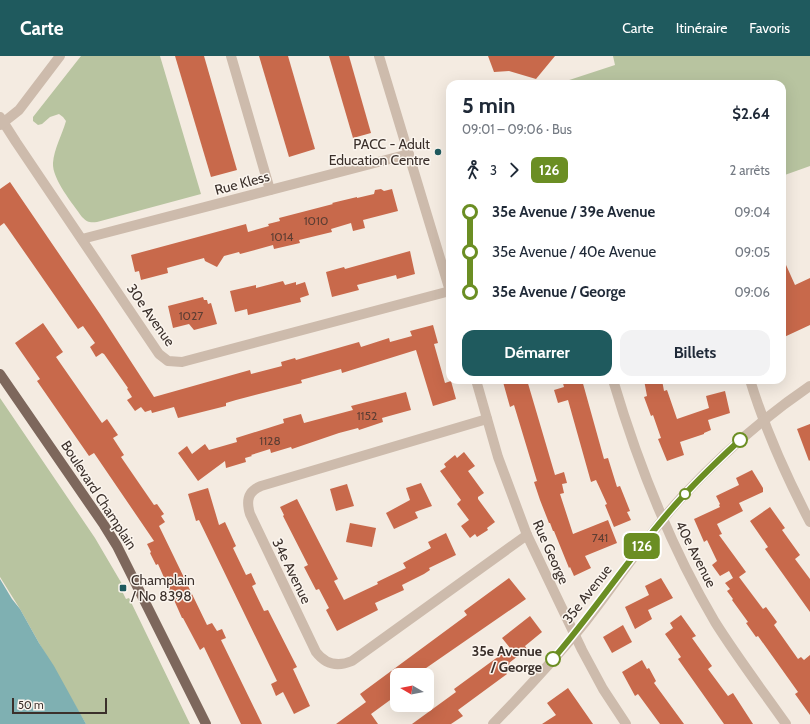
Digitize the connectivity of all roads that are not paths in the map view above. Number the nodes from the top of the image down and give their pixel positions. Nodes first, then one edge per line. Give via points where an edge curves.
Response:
1 (60, 56) edge
2 (231, 56) edge
3 (379, 56) edge
4 (1, 121) edge
5 (409, 154) junction
6 (270, 190) junction
7 (82, 239) junction
8 (446, 278) edge
9 (446, 292) edge
10 (0, 374) edge
11 (477, 384) edge
12 (614, 384) edge
13 (751, 384) edge
14 (810, 386) edge
15 (487, 418) junction
16 (763, 420) junction
17 (663, 520) junction
18 (810, 522) edge
19 (527, 535) junction
20 (574, 635) junction
21 (206, 724) edge
22 (493, 724) edge
23 (626, 724) edge
24 (786, 724) edge

1 - 4 street via 19,110
2 - 6 street
3 - 5 street
4 - 7 street, 30e Avenue
5 - 6 street, Rue Kless
5 - 8 street
6 - 7 street, Rue Kless
7 - 9 street, 30e Avenue via 159,354 174,362 190,360
10 - 21 main road, Boulevard Champlain via 114,540
11 - 15 street, Rue George
12 - 17 street, 40e Avenue via 632,443
13 - 16 street
14 - 16 street, 35e Avenue
15 - 19 street, Rue George
15 - 19 street, 34e Avenue via 256,488 249,497 250,514 316,652 326,662 333,664 352,661
16 - 17 street, 35e Avenue via 700,478
16 - 18 street
17 - 20 street, 35e Avenue
17 - 24 street, 40e Avenue via 715,622
19 - 20 street, Rue George
20 - 22 street, 35e Avenue
20 - 23 street, Rue George via 603,689

